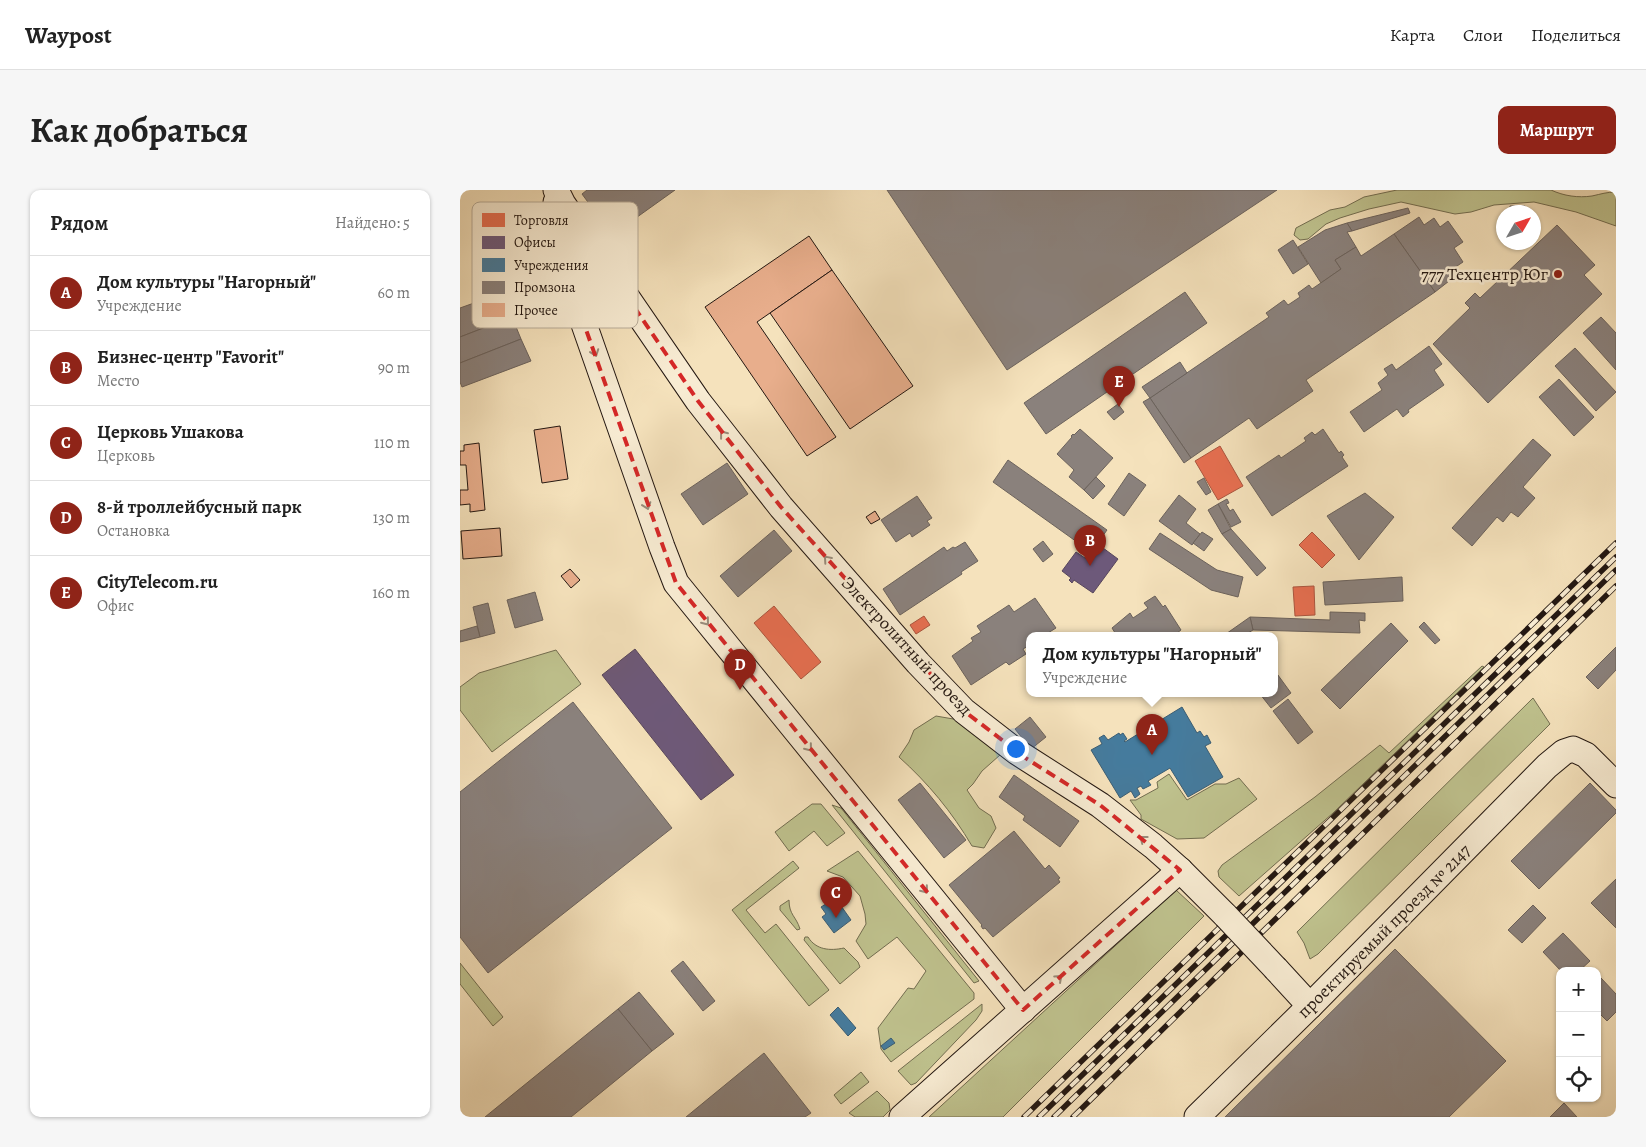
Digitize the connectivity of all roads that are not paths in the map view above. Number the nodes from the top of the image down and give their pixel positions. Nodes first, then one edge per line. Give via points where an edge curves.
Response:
1 (554, 190) edge
2 (562, 202) edge
3 (638, 313) edge
4 (585, 328) edge
5 (1616, 784) edge
6 (1180, 870) junction
7 (1310, 1006) junction
8 (1022, 1010) junction
9 (902, 1117) edge
10 (1196, 1117) edge

1 - 2 street, Электролитный проезд
6 -> 3 street, Электролитный проезд via 1100,805 1017,752 964,711 780,507 698,401
4 -> 8 street via 676,583
5 - 7 street, проектируемый проезд № 2147 via 1586,755 1574,749 1564,752
6 - 7 street, Электролитный проезд, bridge
8 -> 6 street
7 - 10 street, проектируемый проезд № 2147
8 - 9 street

